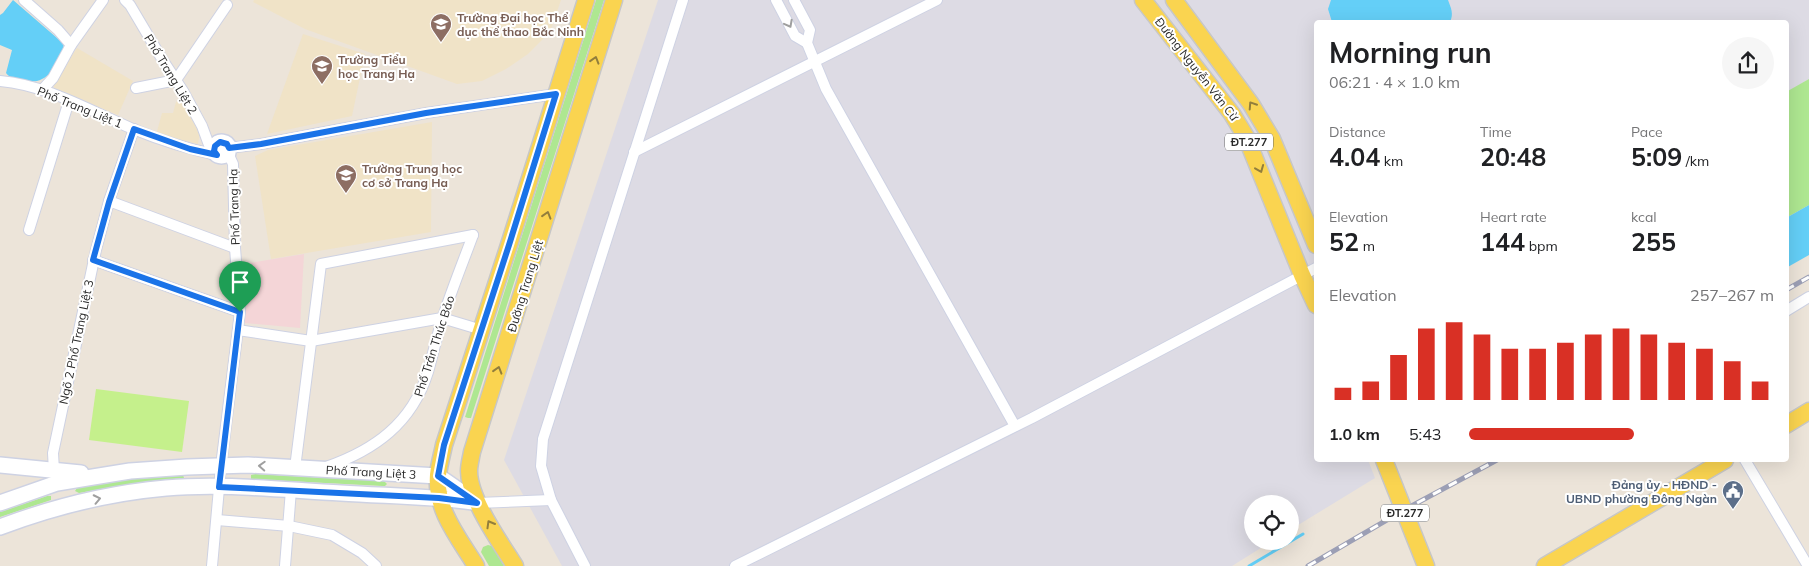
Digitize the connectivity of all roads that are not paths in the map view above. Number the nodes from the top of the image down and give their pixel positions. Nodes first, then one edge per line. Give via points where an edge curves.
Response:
1 (24, 0) edge
2 (586, 0) edge
3 (614, 0) edge
4 (683, 0) edge
5 (776, 0) edge
6 (794, 0) edge
7 (937, 0) edge
8 (1144, 0) edge
9 (1174, 0) edge
10 (101, 1) edge
11 (130, 2) edge
12 (227, 5) dead end
13 (807, 43) junction
14 (71, 45) junction
15 (815, 61) junction
16 (176, 80) junction
17 (0, 81) edge
18 (136, 88) dead end
19 (42, 90) junction
20 (556, 94) junction
21 (69, 101) junction
22 (134, 129) junction
23 (222, 151) junction
24 (634, 152) junction
25 (109, 202) junction
26 (29, 230) dead end
27 (1314, 240) edge
28 (235, 248) junction
29 (93, 260) junction
30 (1309, 272) edge
31 (1314, 296) edge
32 (1809, 297) edge
33 (1789, 309) edge
34 (240, 312) junction
35 (442, 318) junction
36 (238, 330) junction
37 (482, 330) junction
38 (311, 341) junction
39 (1809, 412) edge
40 (1789, 423) edge
41 (1015, 426) junction
42 (1385, 462) edge
43 (1722, 462) edge
44 (1746, 462) edge
45 (0, 465) edge
46 (222, 466) junction
47 (16, 467) junction
48 (295, 468) junction
49 (321, 469) junction
50 (438, 476) junction
51 (55, 477) junction
52 (219, 487) junction
53 (291, 490) junction
54 (20, 496) junction
55 (439, 498) junction
56 (552, 500) junction
57 (0, 503) edge
58 (477, 503) junction
59 (64, 506) junction
60 (217, 520) junction
61 (290, 526) junction
62 (0, 527) edge
63 (1547, 565) edge
64 (212, 566) edge
65 (285, 566) edge
66 (376, 566) edge
67 (476, 566) edge
68 (515, 566) edge
69 (585, 566) edge
70 (735, 566) edge
71 (1426, 566) edge
72 (1808, 566) edge

1 - 14 street
2 - 20 main road
58 -> 3 main road, Đường Trang Liệt via 469,473 472,452
4 - 24 street
5 -> 13 street via 795,36
6 - 13 street via 810,30
7 - 15 street
8 -> 30 main road, Đường Nguyễn Văn Cừ / ĐT.277 via 1238,122
27 -> 9 main road, Đường Nguyễn Văn Cừ / ĐT.277 via 1268,132 1252,104
10 - 14 street
11 - 16 street, Phố Trang Liệt 2
12 - 16 street
13 - 15 street
14 - 19 street via 53,78
15 - 24 street
15 - 41 street via 826,89
16 - 18 street
16 - 23 street, Phố Trang Liệt 2 via 210,145
17 - 19 street, Phố Trang Liệt 1
19 - 21 street, Phố Trang Liệt 1
20 - 23 street via 426,113
20 - 37 main road
21 - 22 street, Phố Trang Liệt 1
21 - 26 street
22 - 23 street, Phố Trang Liệt 1 via 190,149
22 - 25 street, Ngõ 2 Phố Trang Liệt 3
23 - 28 street, Phố Trang Hạ via 233,164
24 - 56 street via 542,439 541,466
25 - 28 street
25 - 29 street, Ngõ 2 Phố Trang Liệt 3
28 - 34 street, Phố Trang Hạ
29 - 34 street
29 - 51 street, Ngõ 2 Phố Trang Liệt 3 via 53,453
30 - 31 main road, Đường Nguyễn Văn Cừ / ĐT.277
30 - 41 street
32 - 33 street
34 - 36 street, Phố Trang Hạ
35 - 37 street
35 - 38 street
35 - 38 street, Phố Trần Thúc Bảo via 473,235 321,264
35 - 49 street, Phố Trần Thúc Bảo via 427,374 410,412 379,440 341,462
36 - 38 street
36 - 46 street, Phố Trang Hạ
37 - 50 main road via 444,445
38 - 48 street
39 - 40 main road
41 - 70 street
42 - 71 main road, ĐT.277
43 - 63 main road
44 - 72 street
45 - 47 main road, Phố Trang Liệt 3
48 -> 46 main road, Phố Trang Liệt 3
46 - 51 main road, Phố Trang Liệt 3
46 - 52 street, Phố Trang Hạ
47 - 51 main road, Phố Trang Liệt 3
47 - 54 main road via 27,476 30,484 28,491
48 - 49 main road, Phố Trang Liệt 3
49 - 50 main road, Phố Trang Liệt 3
50 - 55 main road
50 - 58 main road
51 - 54 main road, Phố Trang Liệt 3
51 - 59 main road
52 - 53 main road, Phố Trang Liệt 3
59 -> 52 main road, Phố Trang Liệt 3 via 157,489
52 - 60 street, Phố Trang Hạ
53 - 55 main road, Phố Trang Liệt 3
53 - 61 street
54 - 57 main road, Phố Trang Liệt 3
55 - 58 main road, Phố Trang Liệt 3
55 - 67 main road via 447,520
56 - 58 street
56 - 69 street
68 -> 58 main road, Đường Trang Liệt
59 - 62 main road, Phố Trang Liệt 3
60 - 61 street
60 - 64 street, Phố Trang Hạ
61 - 65 street
61 - 66 street via 332,535 362,553

